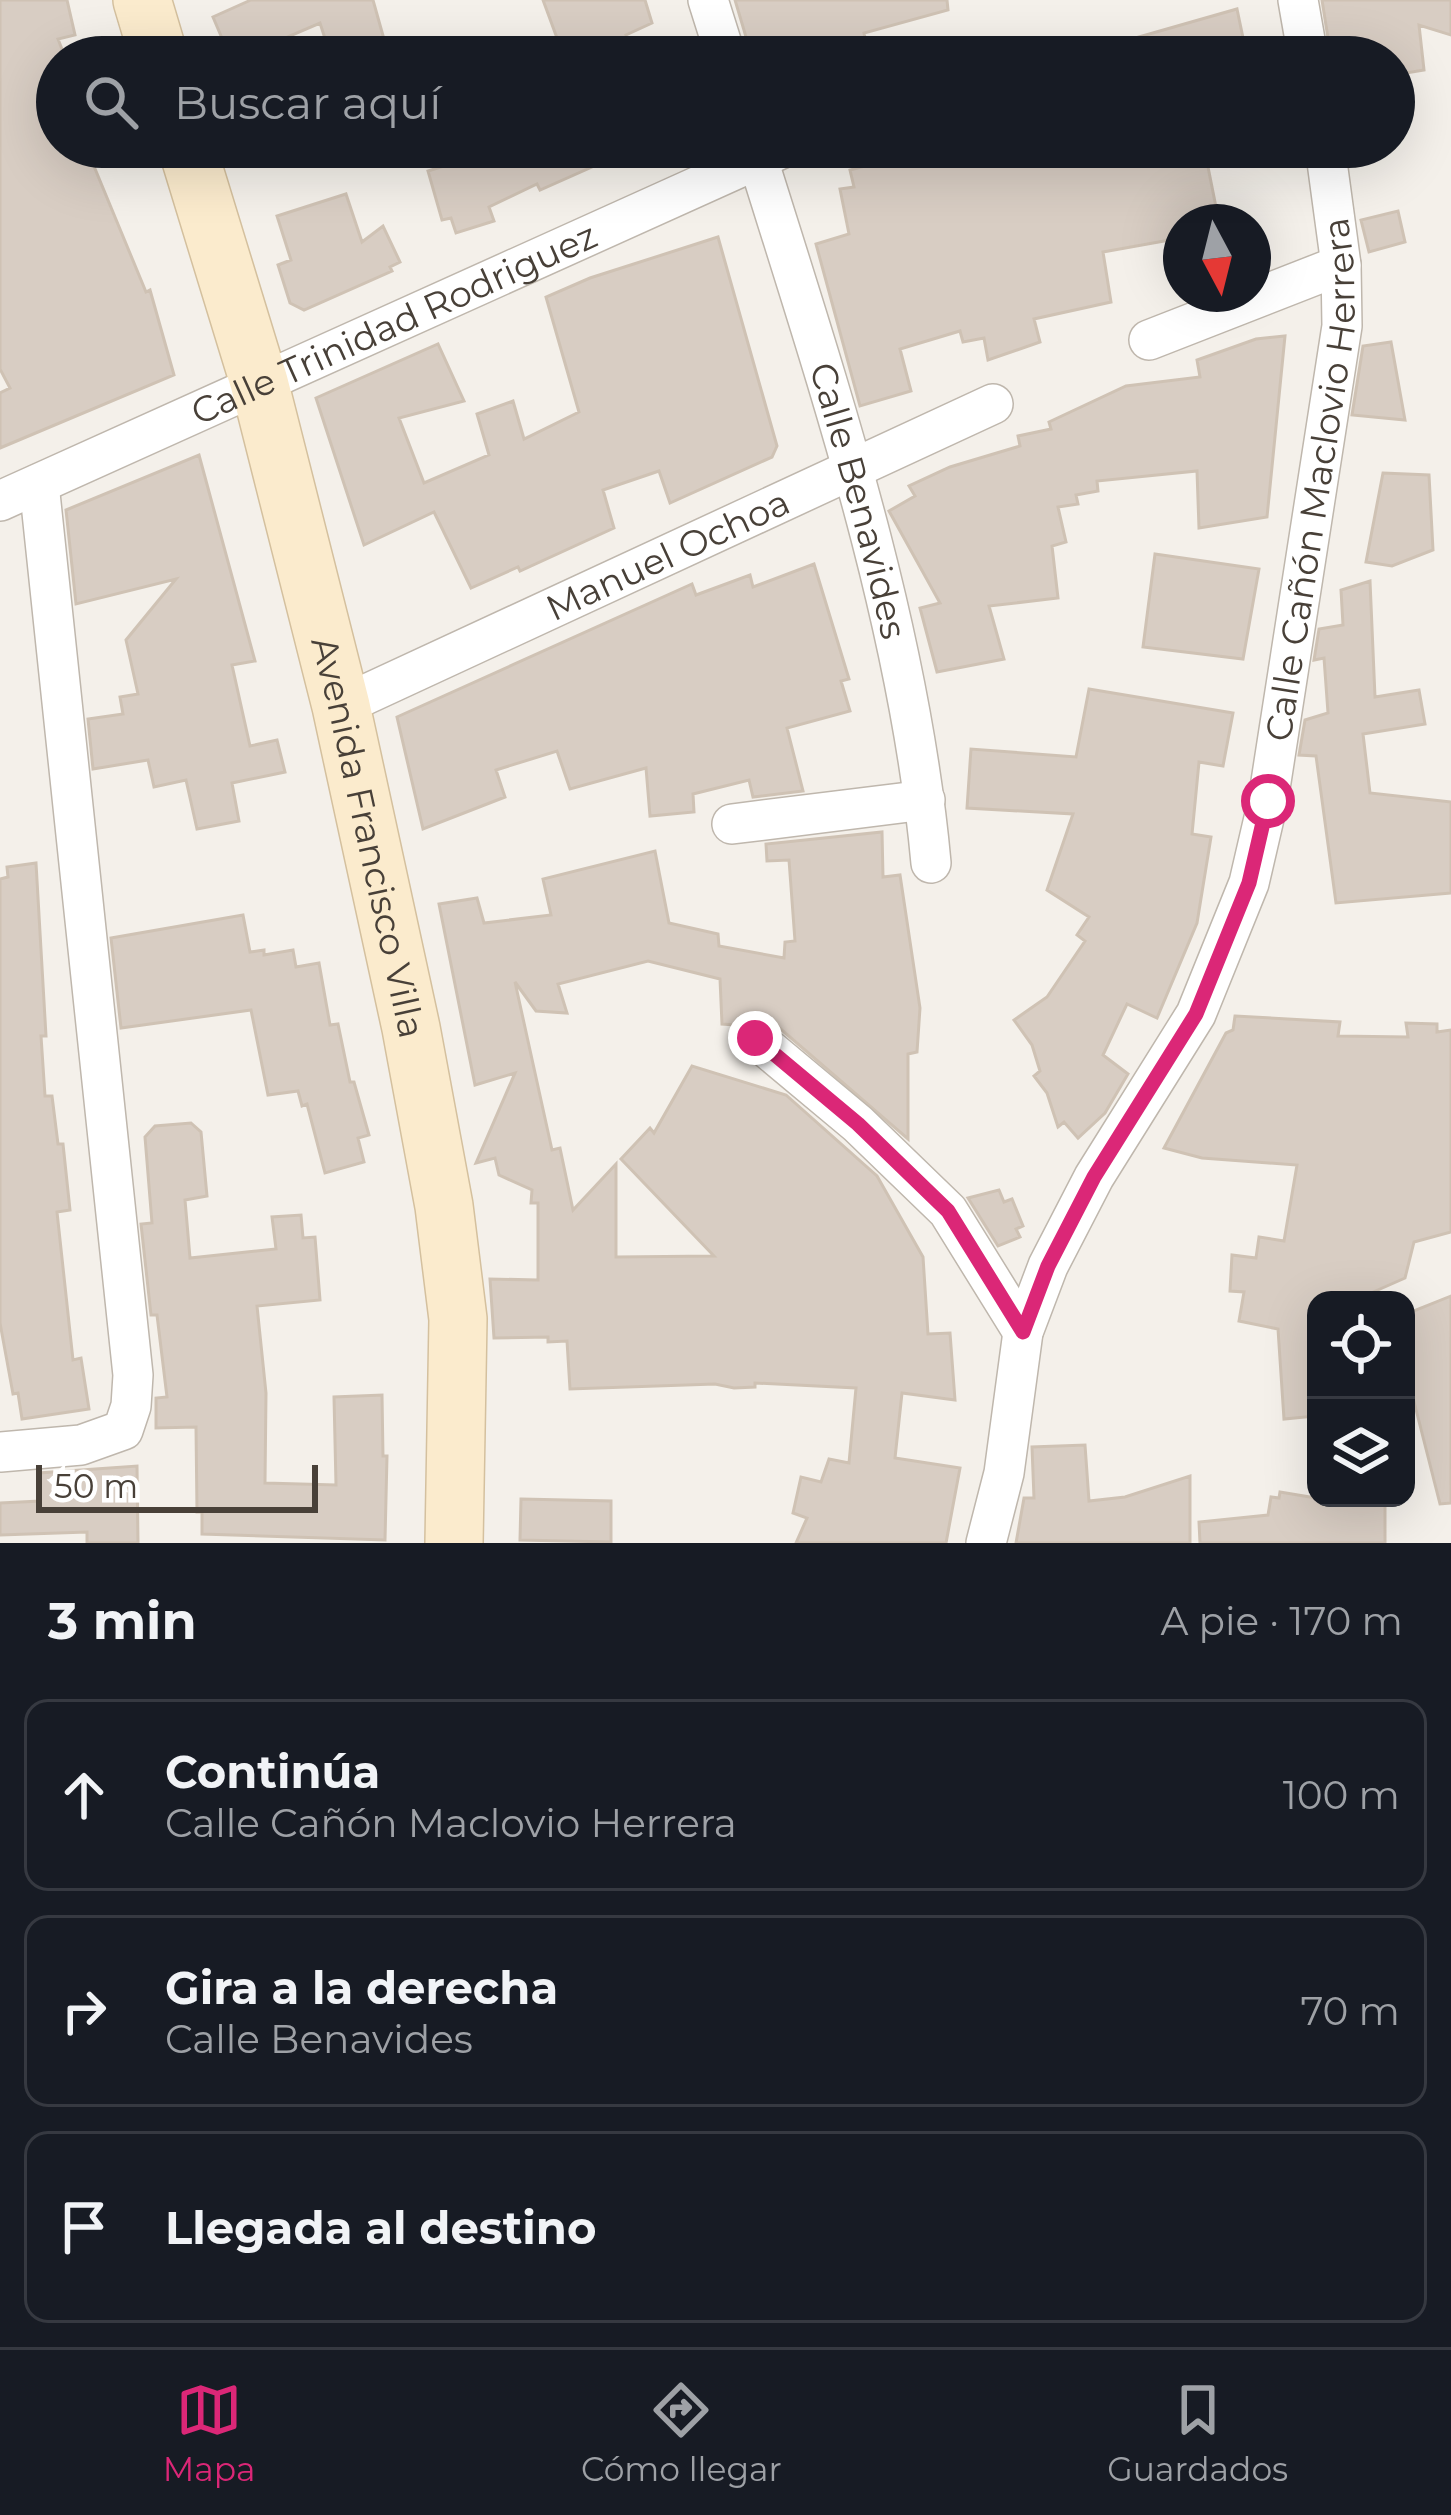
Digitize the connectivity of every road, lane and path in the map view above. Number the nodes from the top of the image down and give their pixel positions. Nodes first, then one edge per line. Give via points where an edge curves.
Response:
1 (142, 0) edge
2 (708, 0) edge
3 (1298, 0) edge
4 (153, 36) edge
5 (719, 36) edge
6 (1304, 36) edge
7 (194, 168) edge
8 (728, 168) edge
9 (770, 168) edge
10 (1328, 168) edge
11 (1340, 265) junction
12 (1149, 340) dead end
13 (260, 382) junction
14 (993, 404) dead end
15 (850, 470) junction
16 (39, 484) junction
17 (0, 501) edge
18 (340, 706) junction
19 (925, 800) junction
20 (732, 824) dead end
21 (931, 863) dead end
22 (755, 1038) dead end
23 (1023, 1332) junction
24 (0, 1452) edge
25 (454, 1543) edge
26 (986, 1543) edge

1 - 4 main road
2 - 5 street
3 - 6 street
7 - 13 main road, Avenida Francisco Villa
8 - 13 street, Calle Trinidad Rodriguez
9 - 15 street, Calle Benavides
10 - 11 street, Calle Cañón Maclovio Herrera
11 - 12 street
11 - 23 street, Calle Cañón Maclovio Herrera via 1335,383 1249,883 1196,1014 1094,1177
13 - 16 street, Calle Trinidad Rodriguez
13 - 18 main road, Avenida Francisco Villa
14 - 15 street, Manuel Ochoa
15 - 18 street, Manuel Ochoa
15 - 19 street, Calle Benavides via 904,679
16 - 17 street, Calle Trinidad Rodriguez
16 - 24 street via 132,1390 123,1430 104,1439
18 - 25 main road, Avenida Francisco Villa via 444,1206 458,1318
19 - 20 street
19 - 21 street, Calle Benavides
22 - 23 street via 948,1211
23 - 26 street, Calle Cañón Maclovio Herrera

